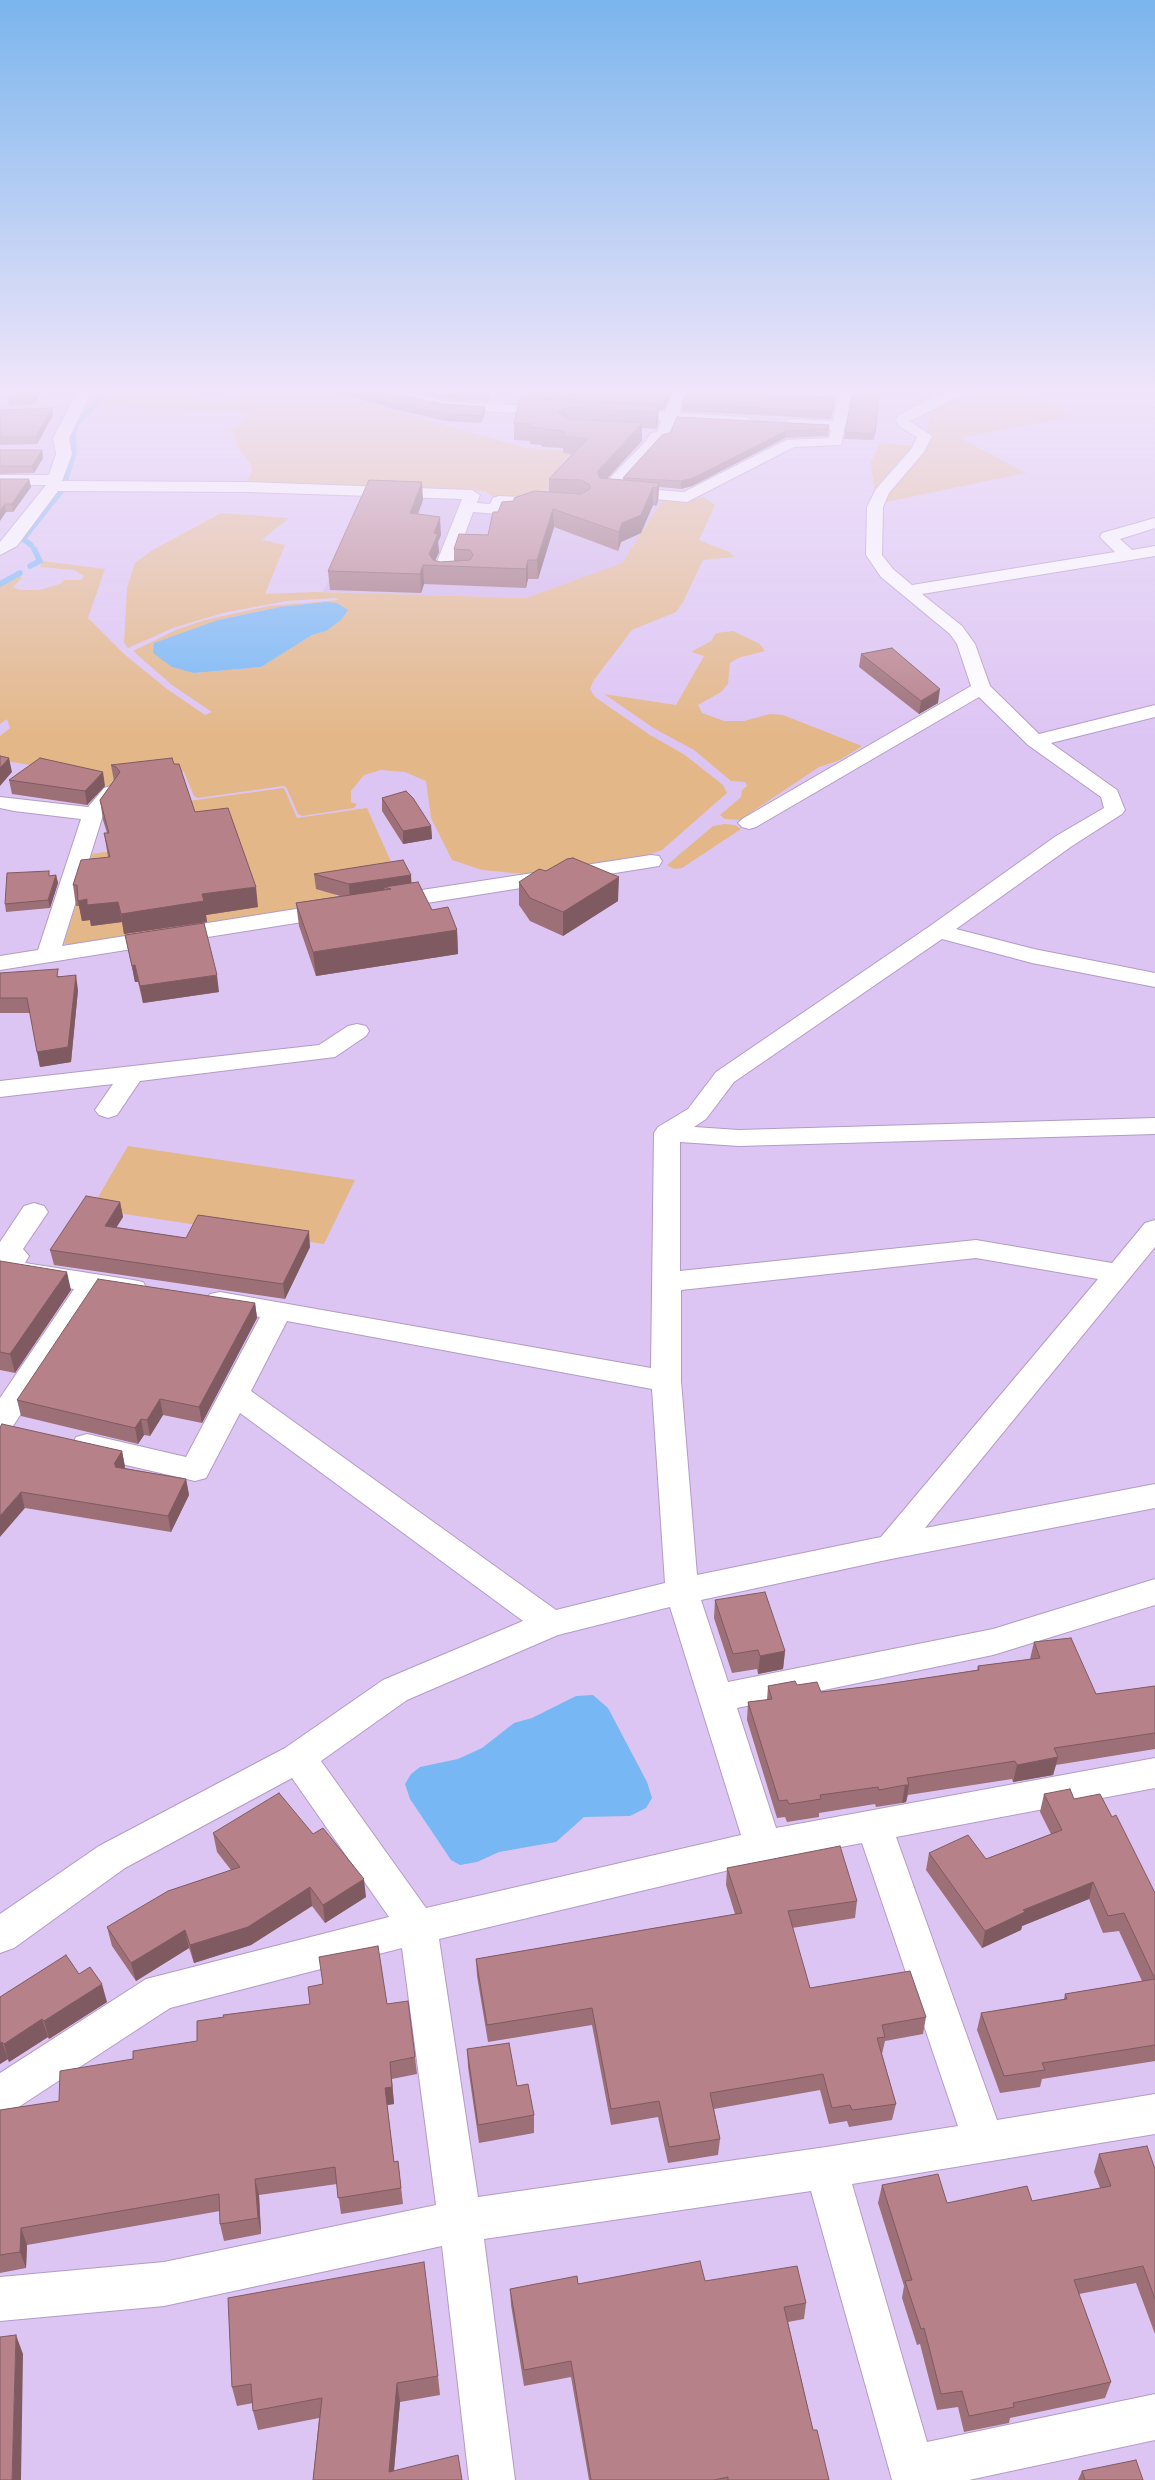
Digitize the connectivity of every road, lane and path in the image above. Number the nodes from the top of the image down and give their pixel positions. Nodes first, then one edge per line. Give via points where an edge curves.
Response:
1 (35, 505) edge
2 (469, 505) edge
3 (482, 505) edge
4 (498, 505) edge
5 (876, 505) edge
6 (1155, 523) edge
7 (7, 538) edge
8 (0, 550) edge
9 (1155, 550) edge
10 (1130, 556) junction
11 (462, 574) edge
12 (908, 590) junction
13 (981, 688) junction
14 (1155, 711) edge
15 (1035, 741) junction
16 (111, 792) edge
17 (3, 802) dead end
18 (93, 814) junction
19 (749, 823) dead end
20 (651, 861) dead end
21 (938, 931) junction
22 (48, 955) junction
23 (0, 963) edge
24 (1155, 980) edge
25 (357, 1031) dead end
26 (132, 1074) junction
27 (0, 1089) edge
28 (108, 1110) dead end
29 (1155, 1126) edge
30 (667, 1133) junction
31 (34, 1212) dead end
32 (1155, 1229) edge
33 (3, 1254) edge
34 (1119, 1273) junction
35 (667, 1282) junction
36 (92, 1283) junction
37 (161, 1293) edge
38 (190, 1297) edge
39 (278, 1310) junction
40 (666, 1381) junction
41 (234, 1394) junction
42 (0, 1421) edge
43 (0, 1426) edge
44 (29, 1432) edge
45 (58, 1439) edge
46 (1155, 1496) edge
47 (891, 1547) junction
48 (682, 1591) junction
49 (1155, 1592) edge
50 (551, 1624) junction
51 (717, 1698) junction
52 (298, 1758) junction
53 (1155, 1773) edge
54 (874, 1825) junction
55 (763, 1846) junction
56 (418, 1927) junction
57 (0, 1936) edge
58 (0, 2096) edge
59 (1155, 2114) edge
60 (984, 2143) junction
61 (826, 2168) junction
62 (460, 2221) junction
63 (0, 2299) edge
64 (1155, 2417) edge
65 (914, 2475) edge
66 (492, 2480) edge

1 - 7 street
2 - 11 street via 441,574
3 - 4 street via 496,509
5 - 12 street via 874,555 887,572
6 - 10 street via 1108,537
7 - 8 street
9 - 10 street
10 - 12 street
12 - 13 street via 956,630 966,644
13 - 15 street
13 - 19 street
14 - 15 street
15 - 21 street via 1110,794 1115,810 1064,841
16 - 18 street
17 - 18 street via 21,807
18 - 22 street
20 - 22 street
21 - 24 street via 1032,956
21 - 30 street via 725,1077 697,1114
22 - 23 street
25 - 26 street via 326,1052
26 - 27 street
26 - 28 street
29 - 30 street via 739,1138
30 - 35 street
31 - 33 street
32 - 34 street
33 - 36 street via 15,1256 6,1268
34 - 35 street via 976,1249
34 - 47 street
35 - 40 street
36 - 37 street
36 - 42 street
38 - 39 street
39 - 40 street
39 - 41 street
40 - 48 street
41 - 45 street via 195,1470
41 - 50 street
43 - 44 street
46 - 47 street
47 - 48 street
48 - 50 street
48 - 51 street
49 - 51 street via 992,1642
50 - 52 street via 395,1690
51 - 55 street
52 - 56 street
52 - 57 street via 112,1857
53 - 54 street
54 - 55 street
54 - 60 street
55 - 56 street
56 - 58 street via 160,1992
56 - 62 street
59 - 60 street
60 - 61 street
61 - 62 street
61 - 65 street
62 - 63 street via 164,2284
62 - 66 street
64 - 65 street

